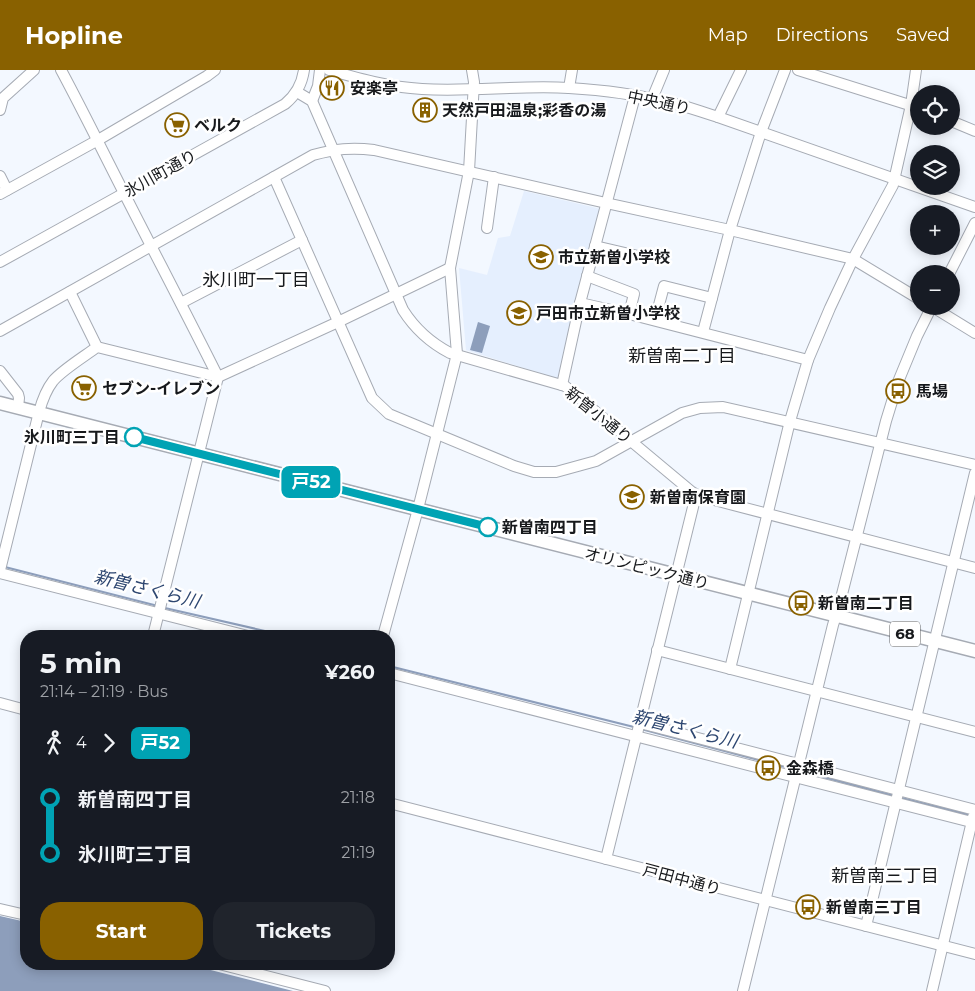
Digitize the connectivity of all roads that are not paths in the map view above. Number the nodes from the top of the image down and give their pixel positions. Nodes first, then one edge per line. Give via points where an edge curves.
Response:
1 (34, 70) edge
2 (61, 70) edge
3 (215, 70) edge
4 (304, 70) edge
5 (320, 70) edge
6 (329, 70) edge
7 (472, 70) edge
8 (572, 70) edge
9 (664, 70) edge
10 (742, 70) edge
11 (785, 70) edge
12 (798, 70) edge
13 (916, 70) edge
14 (916, 85) edge
15 (570, 88) junction
16 (474, 89) junction
17 (297, 92) junction
18 (635, 96) junction
19 (652, 99) junction
20 (312, 101) junction
21 (910, 104) edge
22 (0, 110) edge
23 (718, 117) junction
24 (910, 123) edge
25 (960, 125) edge
26 (975, 131) edge
27 (760, 132) junction
28 (98, 140) junction
29 (332, 150) junction
30 (469, 171) junction
31 (0, 176) edge
32 (274, 177) junction
33 (494, 177) junction
34 (894, 179) junction
35 (3, 192) edge
36 (124, 193) junction
37 (606, 203) junction
38 (975, 207) edge
39 (975, 223) edge
40 (487, 228) dead end
41 (730, 230) junction
42 (302, 240) junction
43 (152, 246) junction
44 (595, 246) junction
45 (638, 256) dead end
46 (854, 259) junction
47 (0, 262) edge
48 (954, 265) edge
49 (450, 268) junction
50 (587, 276) junction
51 (70, 292) junction
52 (395, 293) junction
53 (910, 293) edge
54 (712, 298) junction
55 (182, 303) junction
56 (580, 303) junction
57 (629, 314) junction
58 (928, 315) edge
59 (946, 315) edge
60 (655, 320) junction
61 (338, 322) junction
62 (0, 331) edge
63 (703, 332) junction
64 (975, 333) edge
65 (97, 347) junction
66 (457, 354) junction
67 (808, 360) junction
68 (0, 371) edge
69 (218, 377) junction
70 (562, 385) junction
71 (0, 402) edge
72 (18, 407) junction
73 (39, 412) junction
74 (790, 421) junction
75 (438, 434) junction
76 (630, 441) junction
77 (880, 443) junction
78 (199, 453) junction
79 (975, 465) edge
80 (975, 473) edge
81 (696, 495) junction
82 (418, 509) junction
83 (768, 514) junction
84 (856, 537) junction
85 (954, 562) junction
86 (1, 568) edge
87 (975, 568) edge
88 (676, 575) junction
89 (748, 594) junction
90 (160, 609) junction
91 (836, 616) junction
92 (155, 630) edge
93 (228, 630) edge
94 (385, 630) edge
95 (934, 641) junction
96 (657, 650) junction
97 (975, 651) edge
98 (730, 669) junction
99 (395, 673) edge
100 (817, 692) junction
101 (0, 703) edge
102 (20, 708) edge
103 (916, 716) junction
104 (638, 729) junction
105 (975, 732) edge
106 (797, 771) junction
107 (897, 797) junction
108 (395, 805) edge
109 (974, 815) edge
110 (606, 859) junction
111 (766, 900) junction
112 (0, 909) edge
113 (20, 914) edge
114 (866, 926) junction
115 (942, 946) junction
116 (975, 954) edge
117 (243, 970) edge
118 (326, 991) edge
119 (743, 991) edge
120 (932, 991) edge

1 - 22 street via 3,98
2 - 28 street
3 - 28 street
4 - 17 street
5 - 20 street
6 - 16 street, 中央通り via 390,86
7 - 16 street
8 - 15 street
9 - 19 street
10 - 23 street
11 - 27 street
12 - 21 street
13 - 14 street
15 - 16 street, 中央通り
15 - 18 street, 中央通り
16 - 30 street
17 - 20 street
17 - 36 street, 氷川町通り via 285,104
18 - 19 street, 中央通り
18 - 37 street
19 - 23 street, 中央通り
20 - 29 street, 新曽小通り
23 - 27 street, 中央通り
24 - 34 street
25 - 26 street
27 - 34 street, 中央通り
27 - 41 street
28 - 35 street
28 - 36 street
29 - 30 street via 374,150
29 - 32 street via 313,155
29 - 52 street, 新曽小通り
30 - 33 street
30 - 49 street
31 - 35 street
32 - 42 street
32 - 43 street
33 - 37 street
33 - 40 street
34 - 38 street, 中央通り
34 - 46 street
36 - 43 street
36 - 47 street, 氷川町通り
37 - 41 street
37 - 44 street
39 - 48 street
41 - 46 street
41 - 54 street
42 - 55 street
42 - 61 street
43 - 51 street
43 - 55 street
44 - 45 street
44 - 50 street
46 - 53 street
46 - 67 street
49 - 52 street
49 - 66 street
50 - 56 street
50 - 57 street via 634,294
51 - 62 street
51 - 65 street
52 - 61 street
52 - 66 street, 新曽小通り via 419,332 433,344
54 - 60 street via 664,286
54 - 63 street
55 - 69 street
56 - 57 street
56 - 70 street
57 - 60 street
58 - 77 street via 898,382
59 - 64 street
60 - 63 street
61 - 69 street
61 - 75 street via 372,398 389,414
63 - 67 street
65 - 69 street
65 - 73 street via 54,380
66 - 70 street, 新曽小通り
66 - 75 street
67 - 74 street
68 - 72 street via 18,394
69 - 78 street
70 - 76 street, 新曽小通り
71 - 72 main road, オリンピック通り / 68
72 - 73 main road, オリンピック通り / 68
73 - 78 main road, オリンピック通り / 68
73 - 86 street
74 - 76 street via 723,406 700,408 682,413
74 - 77 street
74 - 83 street
75 - 76 street via 534,472 556,472 596,461
75 - 82 street
76 - 81 street, 新曽小通り
77 - 79 street
77 - 84 street
78 - 82 main road, オリンピック通り / 68
78 - 90 street
80 - 85 street
81 - 83 street, 新曽小通り
81 - 88 street
82 - 88 main road, オリンピック通り / 68
82 - 94 street
83 - 84 street, 新曽小通り
83 - 89 street
84 - 85 street, 新曽小通り
84 - 91 street
85 - 87 street, 新曽小通り
85 - 95 street
86 - 90 street
88 - 89 main road, オリンピック通り / 68
88 - 96 street
89 - 91 main road, オリンピック通り / 68
89 - 98 street
90 - 92 street
90 - 93 street
91 - 95 main road, オリンピック通り / 68
91 - 100 street
95 - 97 main road, オリンピック通り / 68
95 - 103 street
96 - 98 street
96 - 104 street
98 - 100 street
99 - 104 street
100 - 103 street
100 - 106 street
101 - 102 street
103 - 105 street
103 - 107 street
104 - 106 street
104 - 110 street
106 - 107 street
106 - 111 street
107 - 109 street
107 - 114 street
108 - 110 street, 戸田中通り
109 - 115 street
110 - 111 street, 戸田中通り
111 - 114 street, 戸田中通り
111 - 119 street
112 - 113 street
114 - 115 street, 戸田中通り
115 - 116 street, 戸田中通り
115 - 120 street
117 - 118 street

